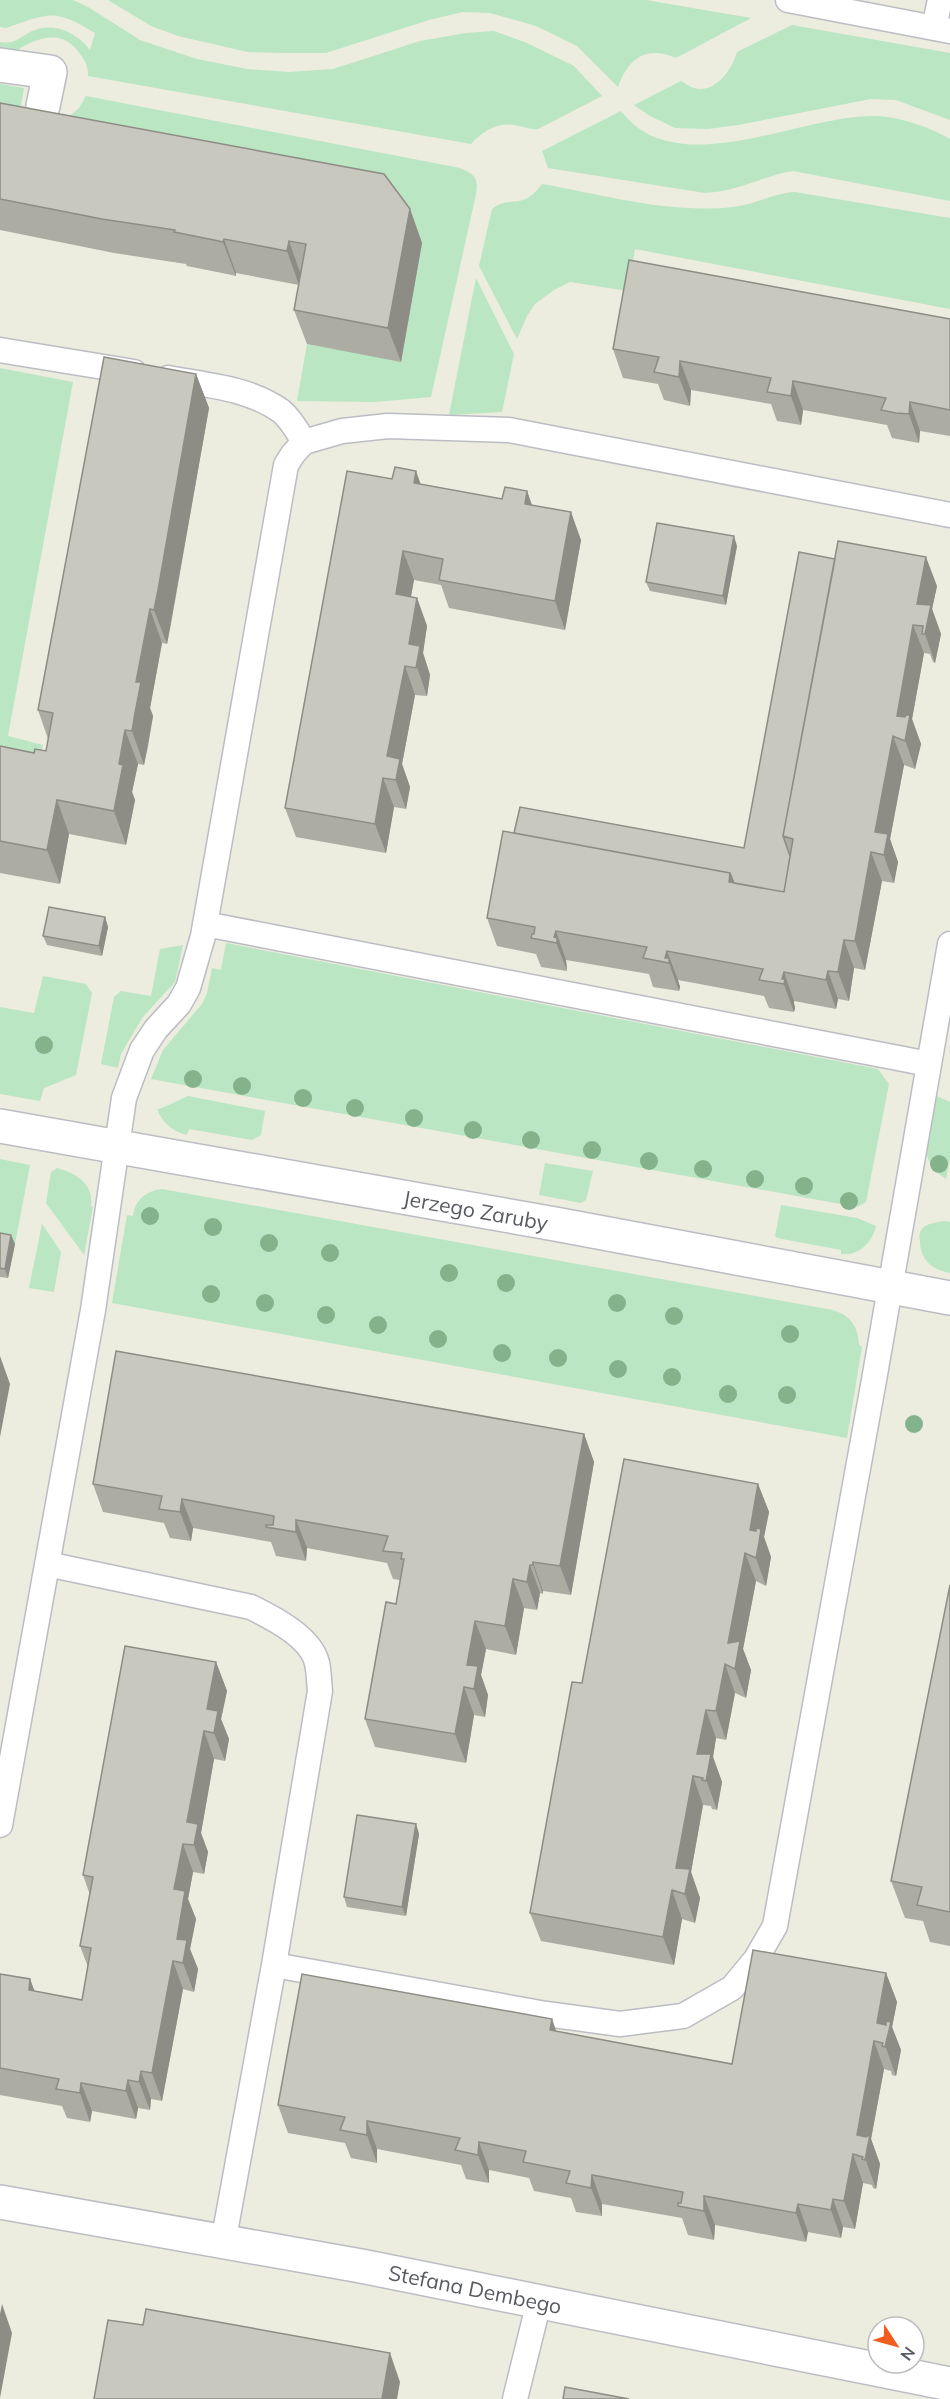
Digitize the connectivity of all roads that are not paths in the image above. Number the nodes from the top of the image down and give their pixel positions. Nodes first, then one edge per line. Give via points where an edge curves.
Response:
1 (789, 0) edge
2 (939, 0) edge
3 (942, 29) edge
4 (0, 65) edge
5 (41, 119) edge
6 (0, 350) edge
7 (304, 442) junction
8 (950, 514) edge
9 (205, 924) junction
10 (950, 944) edge
11 (929, 1064) junction
12 (0, 1126) edge
13 (115, 1147) junction
14 (890, 1286) junction
15 (950, 1298) edge
16 (47, 1564) junction
17 (0, 1825) edge
18 (273, 1965) junction
19 (0, 2202) edge
20 (223, 2243) junction
21 (539, 2302) junction
22 (950, 2384) edge
23 (515, 2399) edge

1 - 3 lane
2 - 3 lane
4 - 5 street via 50,72
6 - 7 lane via 232,389 282,412
7 - 8 lane via 342,431 388,426 510,430
7 - 9 lane via 286,465
9 - 11 lane
9 - 13 lane via 188,988 142,1050 129,1082
10 - 11 lane
11 - 14 lane
12 - 13 street, Jerzego Zaruby
13 - 14 street, Jerzego Zaruby
13 - 16 lane via 93,1310
14 - 15 street, Jerzego Zaruby
14 - 18 lane via 774,1926 756,1959 732,1988 683,2016 620,2024
16 - 17 lane
16 - 18 lane via 251,1607 279,1620 301,1638 317,1661 320,1691
18 - 20 lane
19 - 20 street, Stefana Dembego
20 - 21 street, Stefana Dembego
21 - 22 street, Stefana Dembego
21 - 23 lane

